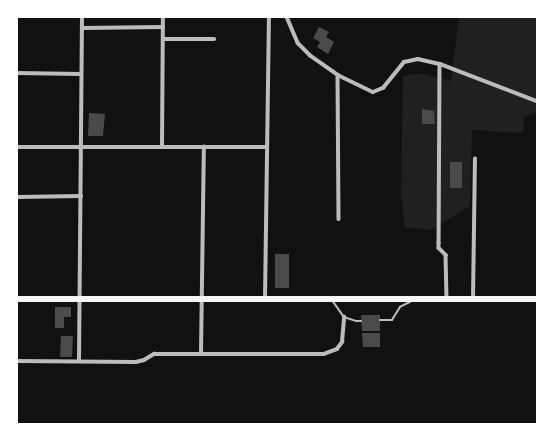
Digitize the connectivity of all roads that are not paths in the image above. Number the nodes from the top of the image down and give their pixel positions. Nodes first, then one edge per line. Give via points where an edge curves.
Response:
1 (82, 17) edge
2 (163, 17) edge
3 (268, 17) edge
4 (287, 17) edge
5 (163, 27) junction
6 (82, 28) junction
7 (163, 39) junction
8 (214, 39) dead end
9 (440, 64) junction
10 (17, 73) edge
11 (81, 74) junction
12 (338, 75) junction
13 (537, 101) edge
14 (17, 147) edge
15 (162, 147) junction
16 (204, 147) junction
17 (266, 147) junction
18 (82, 148) junction
19 (475, 159) dead end
20 (17, 196) edge
21 (81, 196) junction
22 (339, 219) dead end
23 (17, 299) edge
24 (80, 299) junction
25 (202, 299) junction
26 (265, 299) junction
27 (330, 299) junction
28 (415, 299) junction
29 (447, 299) junction
30 (473, 299) junction
31 (537, 299) edge
32 (344, 317) junction
33 (380, 320) dead end
34 (361, 321) dead end
35 (201, 353) junction
36 (17, 361) edge
37 (79, 361) junction

1 - 6 street
2 - 5 street
3 - 17 street
4 - 12 street via 298,43 311,56
5 - 6 street
5 - 7 street
6 - 11 street
7 - 8 street
7 - 15 street
9 - 12 street via 418,59 404,62 383,88 376,92
9 - 13 street
9 - 29 street via 439,248 446,255
10 - 11 street
11 - 18 street
12 - 22 street
14 - 18 street
15 - 16 street
15 - 18 street
16 - 17 street
16 - 25 street
17 - 26 street
18 - 21 street
19 - 30 street
20 - 21 street
21 - 24 street
23 - 24 main road
24 - 25 main road
24 - 37 street
25 - 26 main road
25 - 35 street
26 - 27 main road
27 - 28 main road
27 - 32 lane
28 - 29 main road
28 - 33 lane via 400,307 392,320
29 - 30 main road
30 - 31 main road
32 - 34 lane
32 - 35 street via 342,342 332,352
35 - 37 street via 154,354 136,362
36 - 37 street

